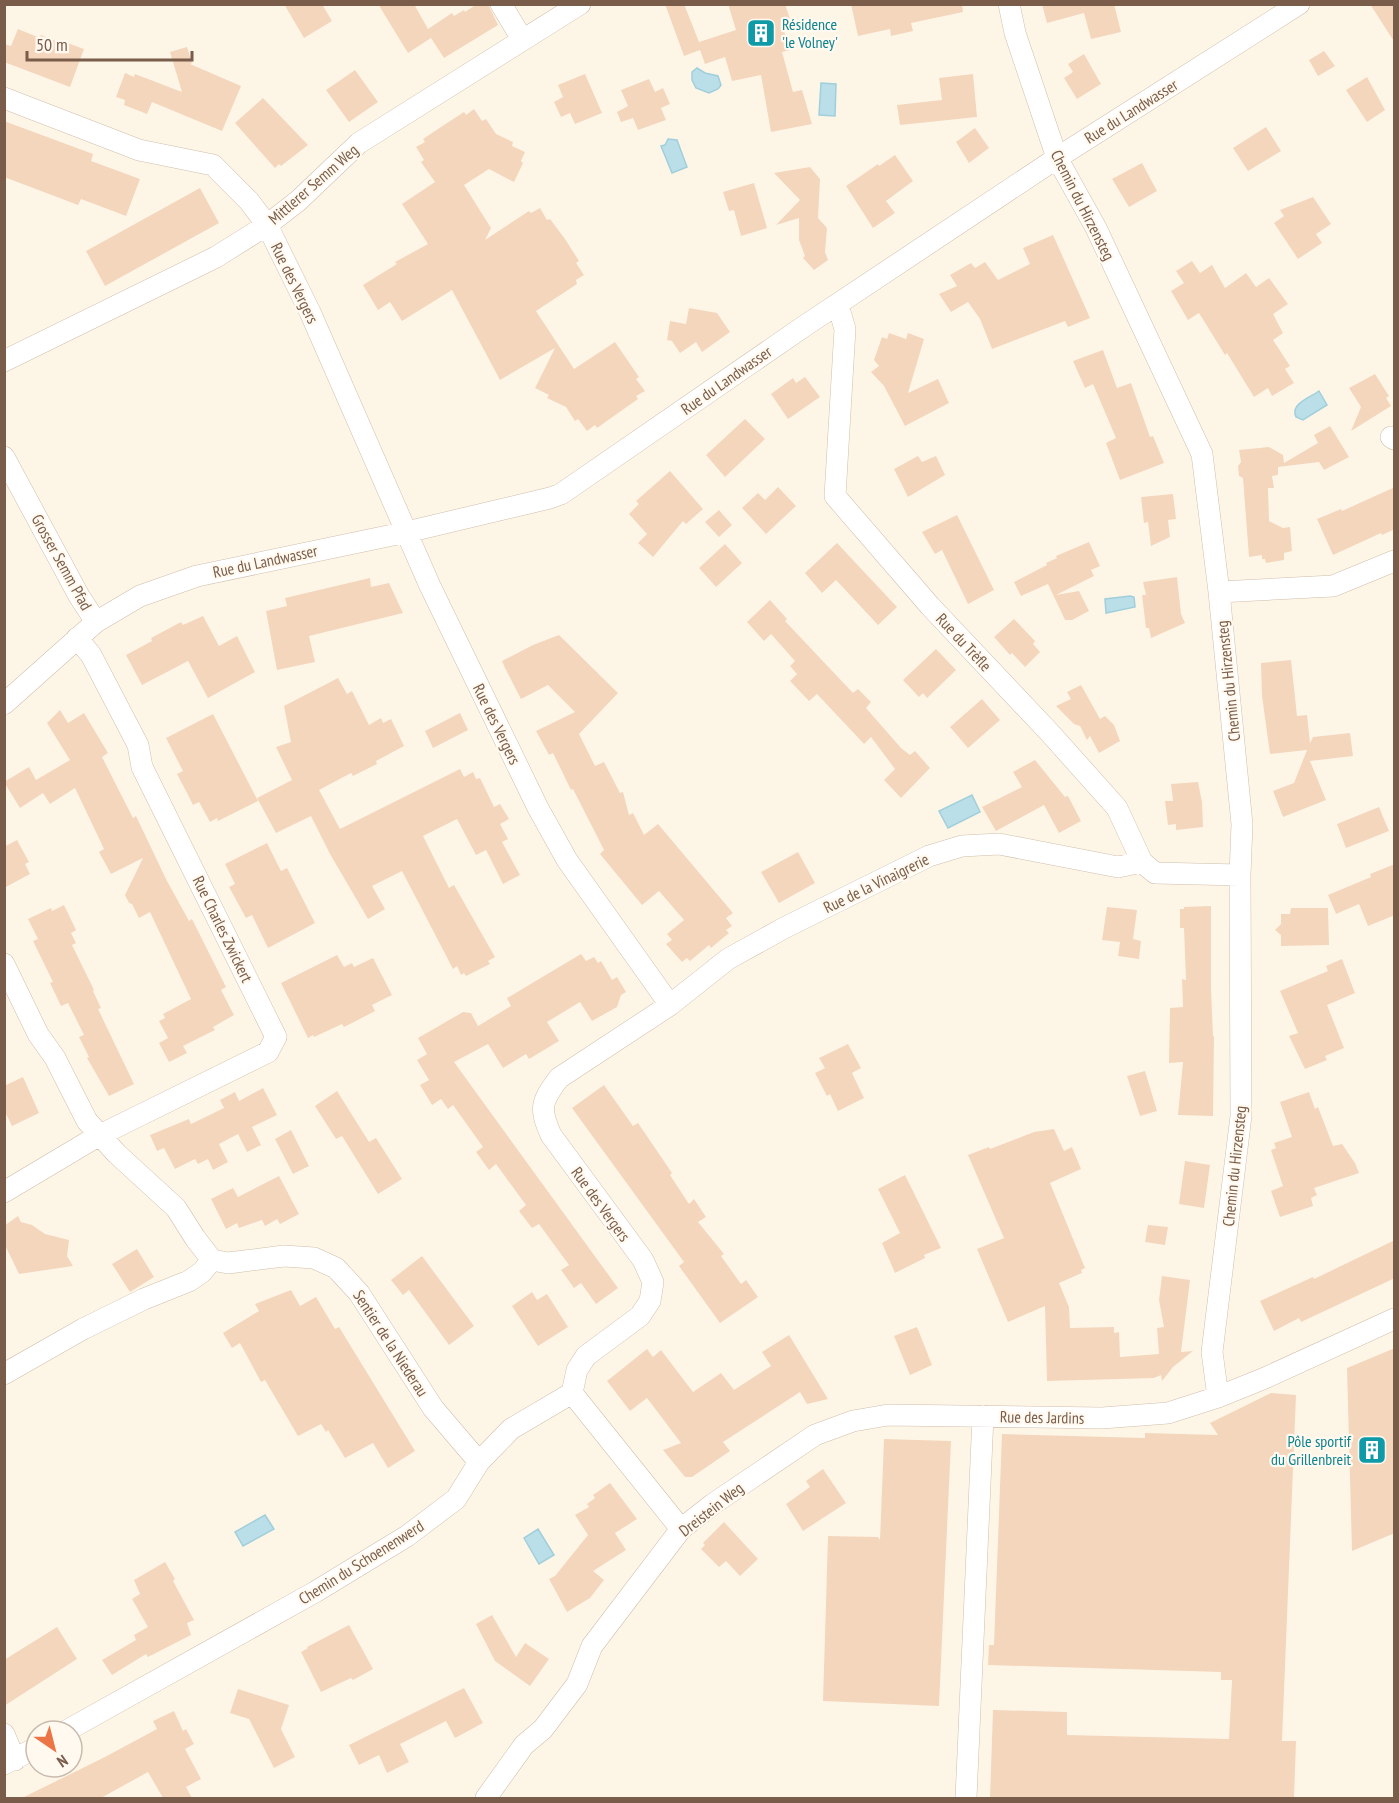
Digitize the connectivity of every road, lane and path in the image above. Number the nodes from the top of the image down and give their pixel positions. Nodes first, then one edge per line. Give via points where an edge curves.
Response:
1 (501, 4) edge
2 (580, 4) edge
3 (1009, 4) edge
4 (1299, 4) edge
5 (522, 39) junction
6 (4, 98) edge
7 (1057, 158) junction
8 (267, 225) junction
9 (837, 305) junction
10 (4, 361) edge
11 (4, 456) edge
12 (407, 532) junction
13 (1395, 561) edge
14 (1219, 592) junction
15 (96, 622) junction
16 (77, 638) junction
17 (4, 704) edge
18 (1142, 862) junction
19 (1240, 875) junction
20 (4, 964) edge
21 (670, 1005) junction
22 (98, 1136) junction
23 (4, 1192) edge
24 (212, 1260) junction
25 (1395, 1319) edge
26 (4, 1374) edge
27 (572, 1393) junction
28 (1218, 1397) junction
29 (983, 1416) junction
30 (479, 1462) junction
31 (681, 1528) junction
32 (84, 1721) edge
33 (4, 1734) edge
34 (24, 1754) edge
35 (10, 1762) edge
36 (486, 1798) edge
37 (966, 1798) edge

1 - 5 street
2 - 5 street, Mittlerer Semm Weg
3 - 7 street, Chemin du Hirzensteg
4 - 7 street, Rue du Landwasser
5 - 8 street, Mittlerer Semm Weg via 355,147
6 - 8 street, Rue des Vergers via 139,150 213,165
7 - 9 street, Rue du Landwasser
7 - 14 street, Chemin du Hirzensteg via 1096,228 1202,454
8 - 10 street, Mittlerer Semm Weg via 216,257
8 - 12 street, Rue des Vergers via 310,312
9 - 12 street, Rue du Landwasser via 561,494
9 - 18 street, Rue du Trèfle via 845,329 835,496 930,606 1117,808
11 - 15 street, Grosser Semm Pfad
12 - 15 street, Rue du Landwasser via 197,576 140,596
12 - 21 street, Rue des Vergers via 549,829
13 - 14 street via 1333,586
14 - 19 street, Chemin du Hirzensteg via 1242,824
15 - 16 street, Grosser Semm Pfad
16 - 17 street, Grosser Semm Pfad
16 - 22 street, Rue Charles Zwickert via 91,655 138,745 142,767 276,1037 268,1052
18 - 19 street via 1155,873
18 - 21 street, Rue de la Vinaigrerie via 1118,867 999,844 962,846 923,858 728,959
19 - 28 street, Chemin du Hirzensteg via 1241,1116 1212,1352
20 - 22 street via 38,1034
21 - 27 street, Rue des Vergers via 559,1078 546,1094 542,1114 551,1135 643,1260 653,1282 650,1301 640,1316 586,1356 577,1370
22 - 23 street
22 - 24 street via 176,1208
24 - 26 street via 189,1281 83,1329
24 - 30 street, Sentier de la Niederau via 228,1263 284,1256 314,1258 336,1268 359,1293 433,1408
25 - 28 street, Rue des Jardins
27 - 30 street, Chemin du Schoenenwerd via 511,1429
27 - 31 street
28 - 29 street, Rue des Jardins via 1168,1413 1102,1418
29 - 31 street, Dreistein Weg via 888,1415 853,1421 815,1435
29 - 37 street, Rue des Jardins
30 - 32 street, Chemin du Schoenenwerd via 456,1499 407,1536
31 - 36 street, Dreistein Weg via 592,1646 577,1684 543,1729 524,1745
33 - 35 street
34 - 35 street

